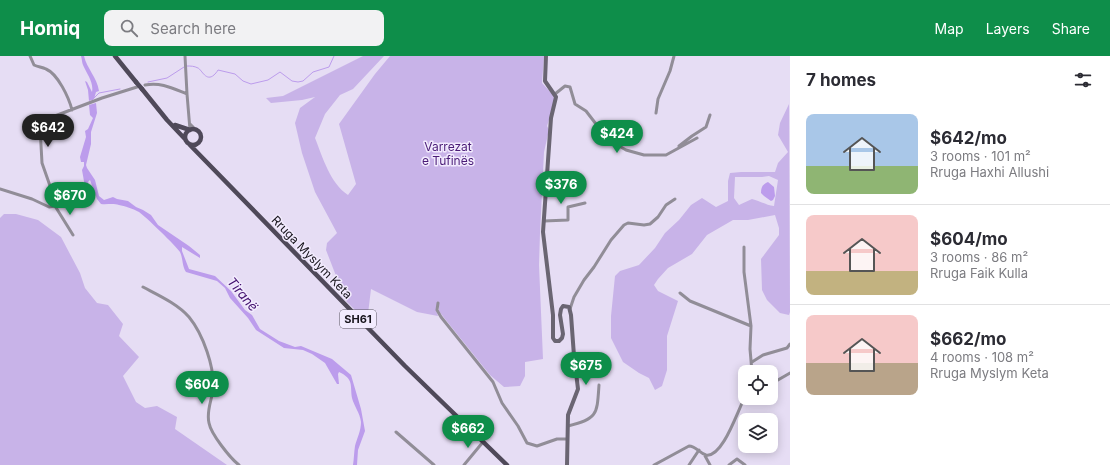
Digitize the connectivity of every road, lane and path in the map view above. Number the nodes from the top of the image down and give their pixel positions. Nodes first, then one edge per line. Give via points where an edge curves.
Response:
1 (30, 56) edge
2 (115, 56) edge
3 (185, 56) edge
4 (546, 56) edge
5 (674, 56) edge
6 (141, 87) junction
7 (187, 94) junction
8 (555, 94) junction
9 (72, 110) junction
10 (656, 113) dead end
11 (710, 115) dead end
12 (167, 120) junction
13 (190, 122) junction
14 (190, 130) junction
15 (196, 130) junction
16 (697, 138) dead end
17 (185, 139) junction
18 (199, 142) junction
19 (190, 145) junction
20 (671, 153) junction
21 (200, 154) junction
22 (0, 189) edge
23 (675, 199) dead end
24 (586, 203) dead end
25 (55, 206) junction
26 (544, 221) junction
27 (73, 235) dead end
28 (744, 246) dead end
29 (143, 287) dead end
30 (680, 293) dead end
31 (438, 303) dead end
32 (570, 309) junction
33 (751, 326) junction
34 (790, 344) edge
35 (752, 362) joint
36 (790, 373) edge
37 (778, 380) edge
38 (599, 385) dead end
39 (741, 405) edge
40 (568, 426) junction
41 (396, 432) dead end
42 (568, 439) junction
43 (483, 442) junction
44 (699, 450) junction
45 (704, 454) junction
46 (238, 465) edge
47 (434, 465) edge
48 (464, 465) edge
49 (507, 465) edge
50 (567, 465) edge
51 (654, 465) edge
52 (689, 465) edge
53 (710, 465) edge
54 (729, 465) edge
55 (745, 465) edge

1 - 9 street via 34,65 47,69 57,79 69,98
2 - 6 main road, SH61, bridge
3 - 7 street
4 - 8 street via 545,81
5 - 10 street via 658,99
6 - 7 street via 160,84
6 - 9 street
6 - 12 main road, SH61
7 - 13 street
8 - 20 street via 565,86 570,87 575,104 586,111 606,137 619,147 644,155 664,156
8 - 26 street
9 - 25 street via 47,119 40,130 42,163
11 - 20 street via 706,127
12 - 14 main road, SH61 via 179,128
12 - 17 main road, SH61
13 - 14 street
13 - 15 street
14 - 15 main road, SH61
14 - 17 main road
15 - 18 main road via 200,135
16 - 20 street
17 - 19 main road, SH61
18 - 19 main road
18 - 21 main road
19 - 21 main road, Rruga Myslym Keta / SH61
21 - 43 main road, Rruga Myslym Keta / SH61 via 404,366
22 - 25 street via 49,207
23 - 32 street via 666,205 650,224 624,225 584,280
24 - 26 street via 568,207 568,220
25 - 27 street
26 - 32 street via 544,249 553,315 552,336 555,342 563,336 561,309 565,306
28 - 33 street via 744,272
29 - 46 street via 165,298 184,312 195,328 213,372 213,390 208,416 210,427
30 - 33 street via 690,301
31 - 42 street via 437,310 441,317 493,382 502,403 527,443 537,446 557,439
32 - 40 street via 578,389 569,411
33 - 35 street
34 - 35 street via 787,348 763,355
36 - 37 street
38 - 40 street via 598,406 594,415 585,421
39 - 45 street via 720,447 715,452
40 - 42 street
41 - 47 street
42 - 50 street
43 - 48 street
43 - 49 main road, Rruga Myslym Keta / SH61
44 - 45 street
44 - 51 street via 689,446
44 - 52 street
45 - 53 street
54 - 55 street via 735,459

